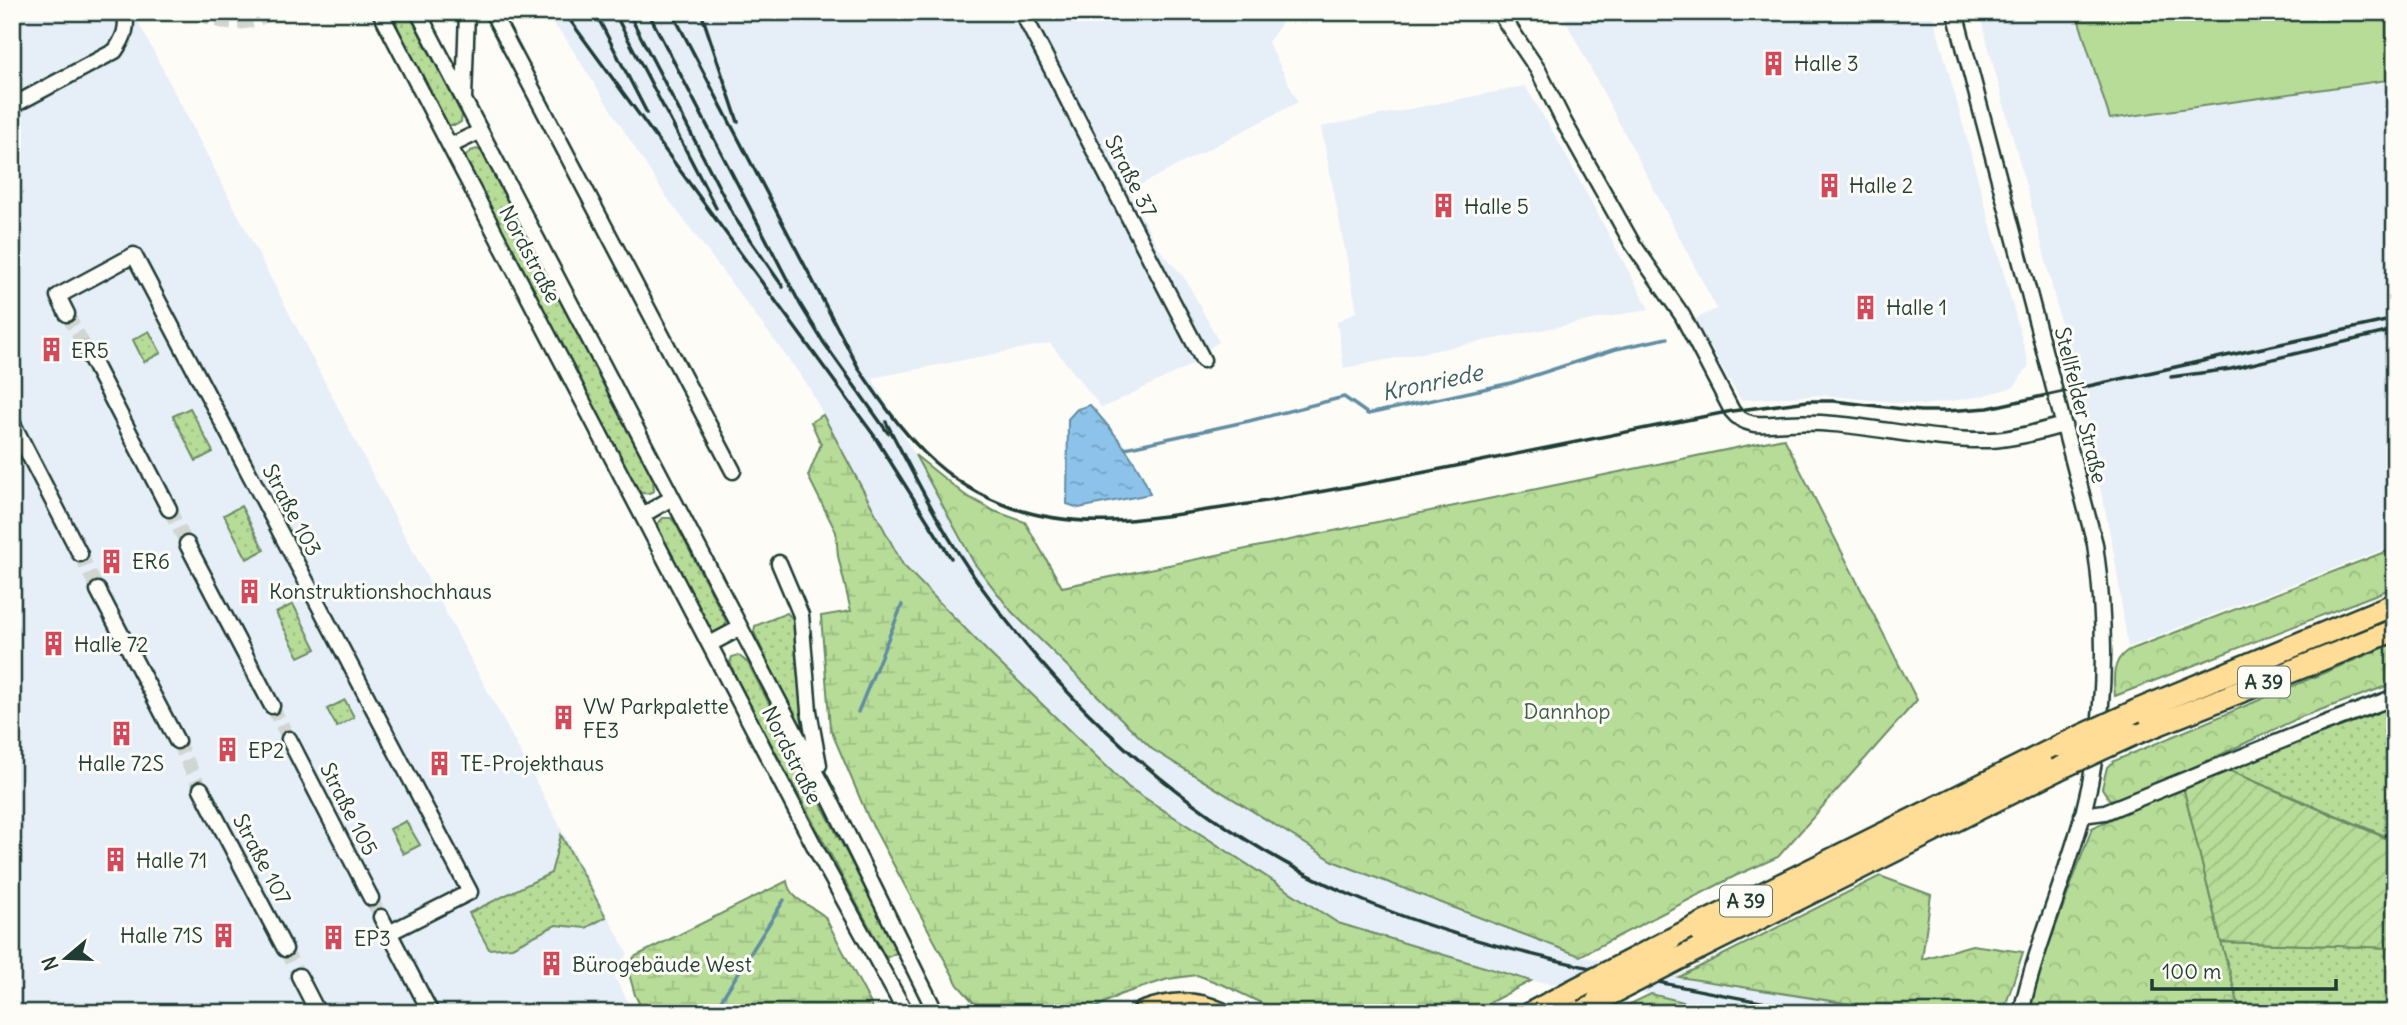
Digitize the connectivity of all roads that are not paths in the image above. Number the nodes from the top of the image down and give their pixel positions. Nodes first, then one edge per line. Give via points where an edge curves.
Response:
1 (125, 12) edge
2 (370, 12) edge
3 (380, 12) edge
4 (418, 12) edge
5 (467, 12) edge
6 (492, 12) edge
7 (1022, 12) edge
8 (1499, 12) edge
9 (1955, 12) edge
10 (397, 45) junction
11 (464, 103) junction
12 (12, 106) edge
13 (479, 132) junction
14 (450, 146) junction
15 (62, 304) dead end
16 (87, 351) tunnel mouth
17 (1203, 360) dead end
18 (12, 422) edge
19 (2064, 425) junction
20 (733, 471) dead end
21 (673, 498) junction
22 (169, 509) tunnel mouth
23 (643, 515) junction
24 (187, 544) tunnel mouth
25 (80, 554) tunnel mouth
26 (779, 562) dead end
27 (98, 590) tunnel mouth
28 (2395, 604) edge
29 (740, 628) junction
30 (2395, 630) edge
31 (710, 644) junction
32 (2395, 697) edge
33 (272, 706) tunnel mouth
34 (289, 739) tunnel mouth
35 (177, 741) tunnel mouth
36 (201, 789) tunnel mouth
37 (829, 797) junction
38 (2082, 815) junction
39 (371, 898) tunnel mouth
40 (381, 917) tunnel mouth
41 (389, 933) junction
42 (285, 949) tunnel mouth
43 (299, 976) tunnel mouth
44 (891, 986) junction
45 (318, 1013) edge
46 (431, 1013) edge
47 (896, 1013) edge
48 (906, 1013) edge
49 (936, 1013) edge
50 (1143, 1013) edge
51 (1220, 1013) edge
52 (1531, 1013) edge
53 (1576, 1013) edge
54 (2021, 1013) edge

1 - 12 street via 123,40 115,51
2 - 10 street
3 - 10 street, Nordstraße
4 - 11 street, Nordstraße
5 - 11 street
6 - 20 street
7 - 17 street, Straße 37
8 - 19 street via 1538,70 1632,243 1682,315 1740,420 1751,424 1840,424 1975,440
9 - 19 street, Stellfelder Straße
10 - 14 street, Nordstraße
11 - 13 street, Nordstraße
13 - 14 street
13 - 21 street, Nordstraße
14 - 23 street, Nordstraße
15 - 41 street, Straße 103 via 134,255 470,892
16 - 22 street
18 - 25 street
19 - 38 street, Stellfelder Straße via 2095,544 2103,615 2101,710
21 - 23 street
21 - 29 street, Nordstraße
23 - 31 street, Nordstraße
24 - 33 street
26 - 37 street, Nordstraße via 801,615 809,711
27 - 35 street
28 - 52 highway, A 39, bridge via 2060,746
29 - 31 street
29 - 37 street, Nordstraße
30 - 53 highway, A 39, bridge via 2134,734 2056,770
31 - 44 street, Nordstraße
32 - 38 street via 2105,812
34 - 39 street, Straße 105
36 - 42 street, Straße 107
37 - 49 street, Nordstraße
38 - 54 street, Stellfelder Straße
40 - 41 street
41 - 46 street
43 - 45 street
44 - 47 street
44 - 48 street, Nordstraße
50 - 51 highway via 1177,1003

